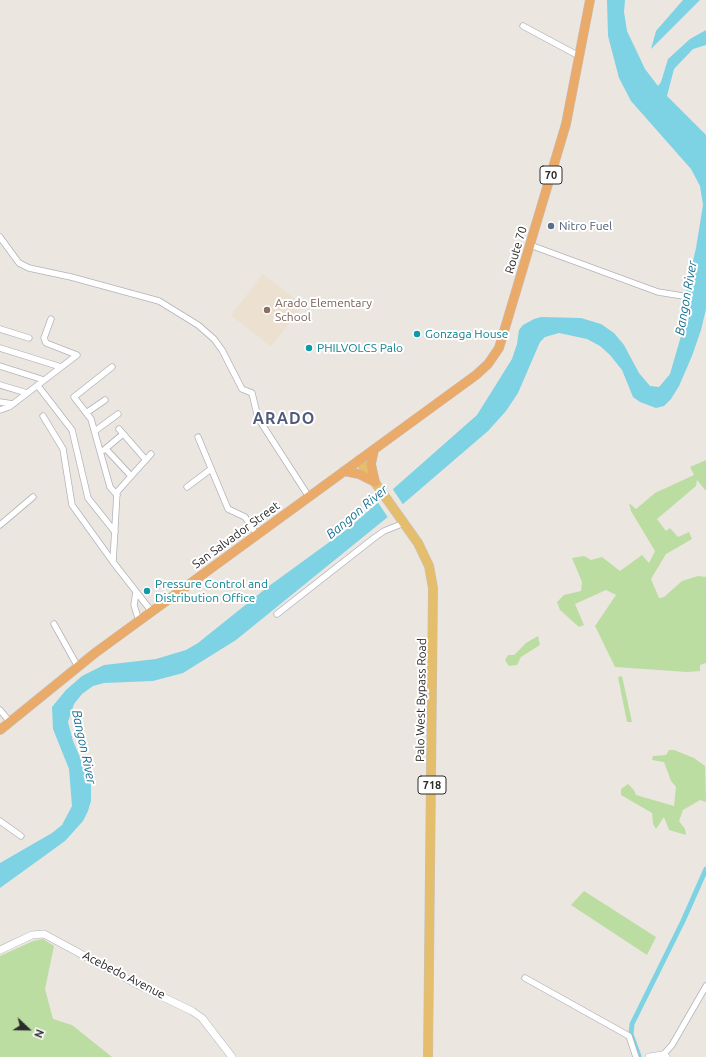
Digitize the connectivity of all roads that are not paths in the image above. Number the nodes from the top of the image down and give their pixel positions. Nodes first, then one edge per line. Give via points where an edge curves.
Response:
1 (590, 0) edge
2 (523, 26) dead end
3 (579, 56) junction
4 (0, 237) edge
5 (530, 245) junction
6 (683, 296) dead end
7 (51, 319) dead end
8 (0, 329) edge
9 (29, 338) dead end
10 (0, 348) edge
11 (0, 366) edge
12 (61, 367) junction
13 (112, 367) dead end
14 (44, 380) junction
15 (0, 384) edge
16 (38, 386) junction
17 (27, 394) junction
18 (105, 400) dead end
19 (0, 402) edge
20 (12, 404) junction
21 (0, 410) edge
22 (86, 413) junction
23 (118, 414) dead end
24 (43, 416) dead end
25 (119, 429) dead end
26 (95, 431) junction
27 (123, 434) junction
28 (198, 437) dead end
29 (106, 449) junction
30 (374, 450) junction
31 (100, 451) junction
32 (151, 454) dead end
33 (146, 460) junction
34 (359, 460) junction
35 (211, 469) junction
36 (344, 472) junction
37 (131, 476) junction
38 (378, 485) junction
39 (187, 487) dead end
40 (117, 495) junction
41 (33, 497) dead end
42 (309, 497) junction
43 (403, 522) junction
44 (0, 525) edge
45 (115, 532) junction
46 (257, 535) junction
47 (113, 562) junction
48 (136, 592) junction
49 (152, 612) junction
50 (277, 614) dead end
51 (139, 621) junction
52 (54, 624) dead end
53 (78, 667) junction
54 (0, 710) edge
55 (10, 722) junction
56 (0, 730) edge
57 (0, 822) edge
58 (21, 836) dead end
59 (0, 950) edge
60 (525, 978) dead end
61 (706, 986) edge
62 (665, 1056) edge
63 (232, 1057) edge
64 (428, 1057) edge
65 (636, 1057) edge
66 (649, 1057) edge

1 - 3 highway, Route 70 / 70
2 - 3 street
3 - 5 highway, Route 70 / 70 via 566,124
4 - 42 street via 19,263 29,268 159,301 198,324 222,350 242,389 252,393 258,418
5 - 6 street via 658,292
5 - 30 highway, Route 70 / 70 via 499,348 488,364
7 - 12 street via 44,338 46,343 77,355
8 - 9 street
10 - 12 street
11 - 14 street
12 - 14 street
13 - 22 street via 74,396
14 - 16 street
15 - 17 street
16 - 17 street
16 - 45 street via 72,430 88,498
17 - 20 street
18 - 22 street
19 - 20 street
20 - 21 street
22 - 26 street
23 - 26 street
24 - 47 street via 63,449 72,505
25 - 27 street
26 - 31 street
27 - 29 street
27 - 33 street
28 - 35 street
29 - 31 street
29 - 37 street
30 - 34 highway, San Salvador Street / 70
30 - 38 highway via 371,464
31 - 40 street via 110,487
32 - 33 street
33 - 37 street
34 - 36 highway, San Salvador Street / 70
34 - 38 main road, Palo West Bypass Road / 718
35 - 39 street
35 - 46 street via 228,509 245,517
36 - 38 highway via 359,474
36 - 42 highway, San Salvador Street / 70
37 - 40 street
38 - 43 main road, Palo West Bypass Road / 718
40 - 45 street
41 - 44 street
42 - 46 highway, San Salvador Street / 70
43 - 50 street via 374,538
43 - 64 main road, Palo West Bypass Road / 718 via 418,544 428,566 433,588
45 - 47 street
46 - 49 highway, San Salvador Street / 70
47 - 48 street
48 - 49 street
48 - 51 street via 134,605
49 - 51 highway, San Salvador Street / 70
51 - 53 highway, San Salvador Street / 70
52 - 53 street
53 - 55 highway, San Salvador Street / 70
54 - 55 street
55 - 56 highway, San Salvador Street / 70
57 - 58 street
59 - 63 street, Acebedo Avenue via 32,935 44,934 192,1011 202,1018
60 - 65 street via 629,1036
61 - 62 street
62 - 66 street

